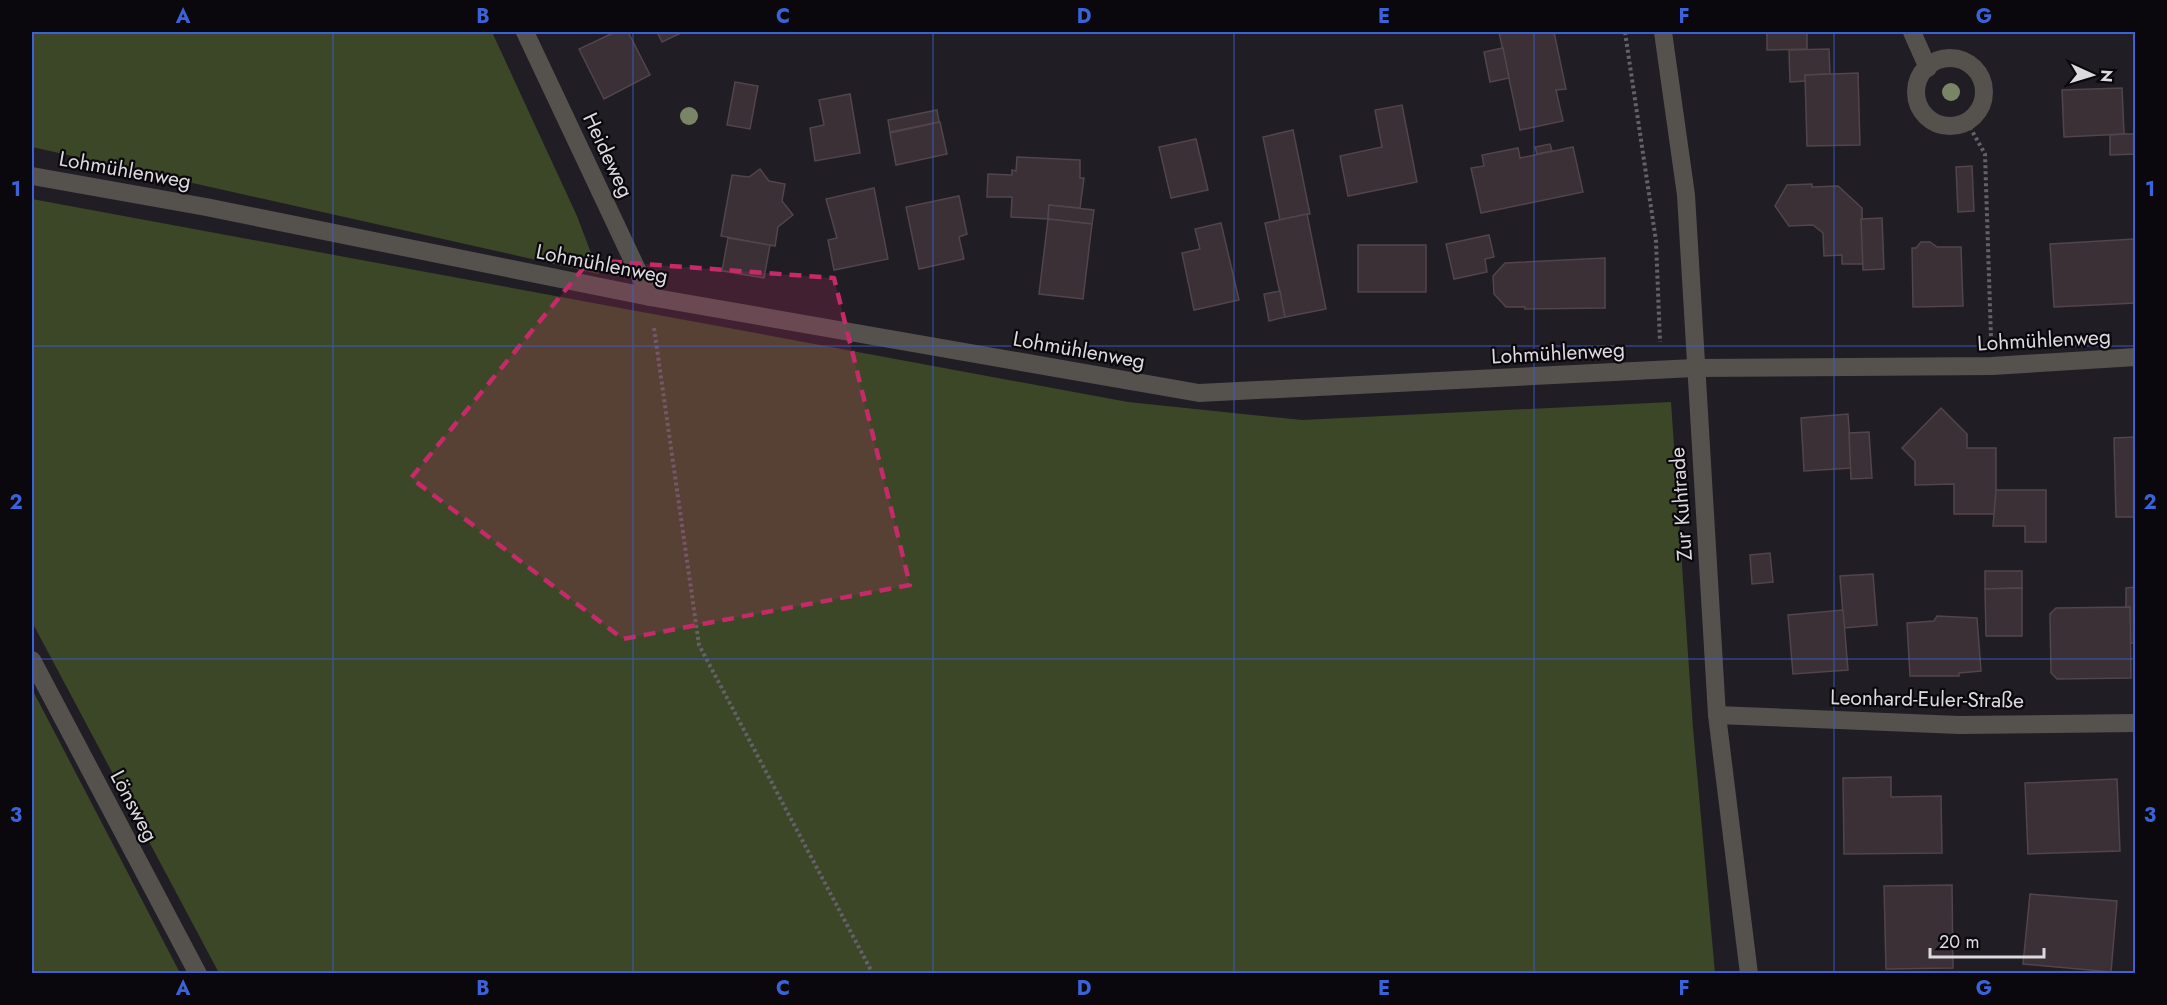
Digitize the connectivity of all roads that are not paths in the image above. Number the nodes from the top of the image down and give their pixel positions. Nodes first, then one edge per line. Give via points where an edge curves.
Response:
1 (525, 32) edge
2 (1663, 32) edge
3 (1912, 32) edge
4 (1928, 68) junction
5 (32, 176) edge
6 (650, 297) junction
7 (2136, 357) edge
8 (1694, 368) junction
9 (32, 660) edge
10 (1717, 716) junction
11 (2136, 723) edge
12 (198, 974) edge
13 (1749, 974) edge

1 - 6 street, Heideweg
2 - 8 street, Zur Kuhtrade via 1686,195
3 - 4 street
4 - 4 street via 1949,58 1964,61 1976,70 1983,83 1984,98 1978,112 1967,122 1937,124 1925,115 1918,102 1917,87
5 - 6 street, Lohmühlenweg via 206,207
6 - 8 street, Lohmühlenweg via 1199,393
7 - 8 street, Lohmühlenweg via 1992,366
8 - 10 street, Zur Kuhtrade
9 - 12 street, Lönsweg
10 - 11 street, Leonhard-Euler-Straße via 1959,725
10 - 13 street, Zur Kuhtrade

